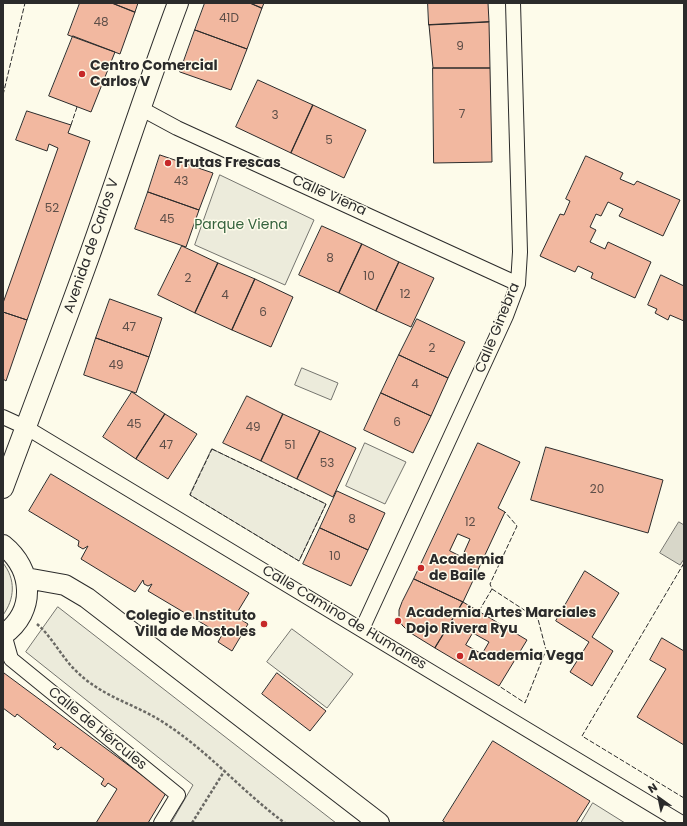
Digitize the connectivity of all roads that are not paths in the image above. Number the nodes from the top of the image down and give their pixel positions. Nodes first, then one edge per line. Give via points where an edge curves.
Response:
1 (178, 3) edge
2 (513, 3) edge
3 (140, 108) junction
4 (518, 284) junction
5 (3, 417) edge
6 (27, 428) junction
7 (3, 488) edge
8 (3, 544) edge
9 (26, 578) junction
10 (362, 629) junction
11 (4, 634) edge
12 (161, 823) edge
13 (379, 823) edge
14 (682, 823) edge

1 - 3 street, Avenida de Carlos V
2 - 4 street, Calle Ginebra via 520,252
3 - 4 street, Calle Viena via 177,128
3 - 6 street, Avenida de Carlos V via 91,253
4 - 10 street, Calle Ginebra via 506,316
5 - 6 street, Calle Camino de Humanes
6 - 7 street, Avenida de Carlos V
6 - 10 street, Calle Camino de Humanes
8 - 9 street via 20,562
9 - 11 street via 27,595 23,612
9 - 13 street via 65,585 87,598
10 - 14 street, Calle Camino de Humanes
11 - 12 street, Calle de Hércules via 11,659 178,795

